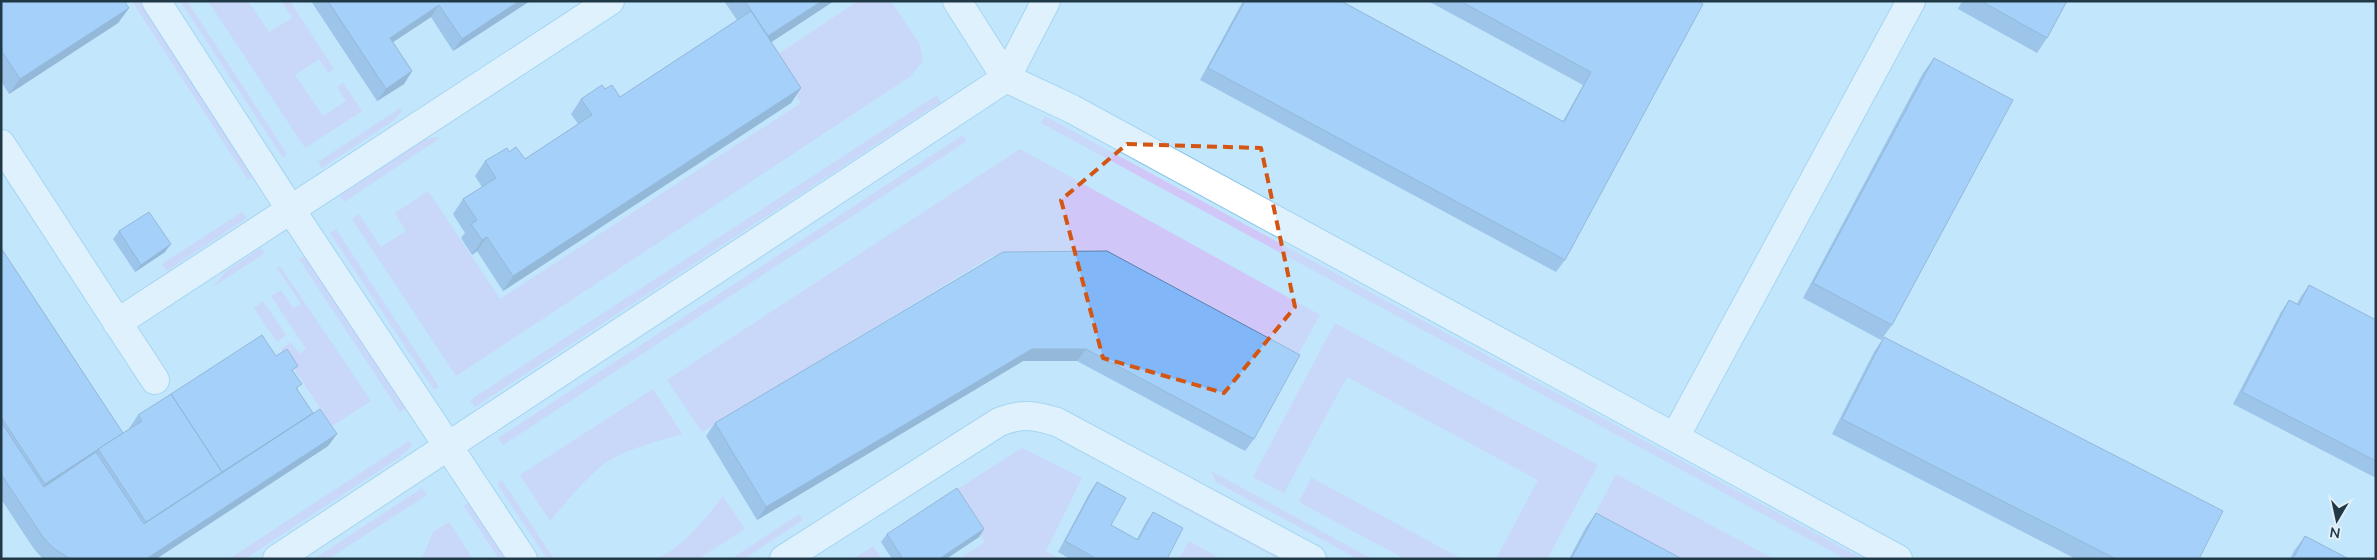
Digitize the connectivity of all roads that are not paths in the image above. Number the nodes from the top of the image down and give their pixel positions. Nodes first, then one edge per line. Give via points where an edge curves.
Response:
1 (156, 1) edge
2 (610, 1) edge
3 (957, 1) edge
4 (1046, 1) edge
5 (1911, 1) edge
6 (1006, 78) junction
7 (1, 144) edge
8 (292, 210) junction
9 (118, 323) junction
10 (155, 380) dead end
11 (1675, 437) junction
12 (448, 446) junction
13 (277, 559) edge
14 (523, 559) edge
15 (784, 559) edge
16 (1312, 559) edge
17 (1898, 559) edge

1 - 8 street
2 - 8 street
3 - 6 street
4 - 6 street
5 - 11 street
6 - 11 street via 1072,109
6 - 12 street
7 - 9 street
8 - 9 street
8 - 12 street
9 - 10 street
11 - 17 street
12 - 13 street
12 - 14 street
15 - 16 street via 999,422 1014,416 1034,415 1057,422

